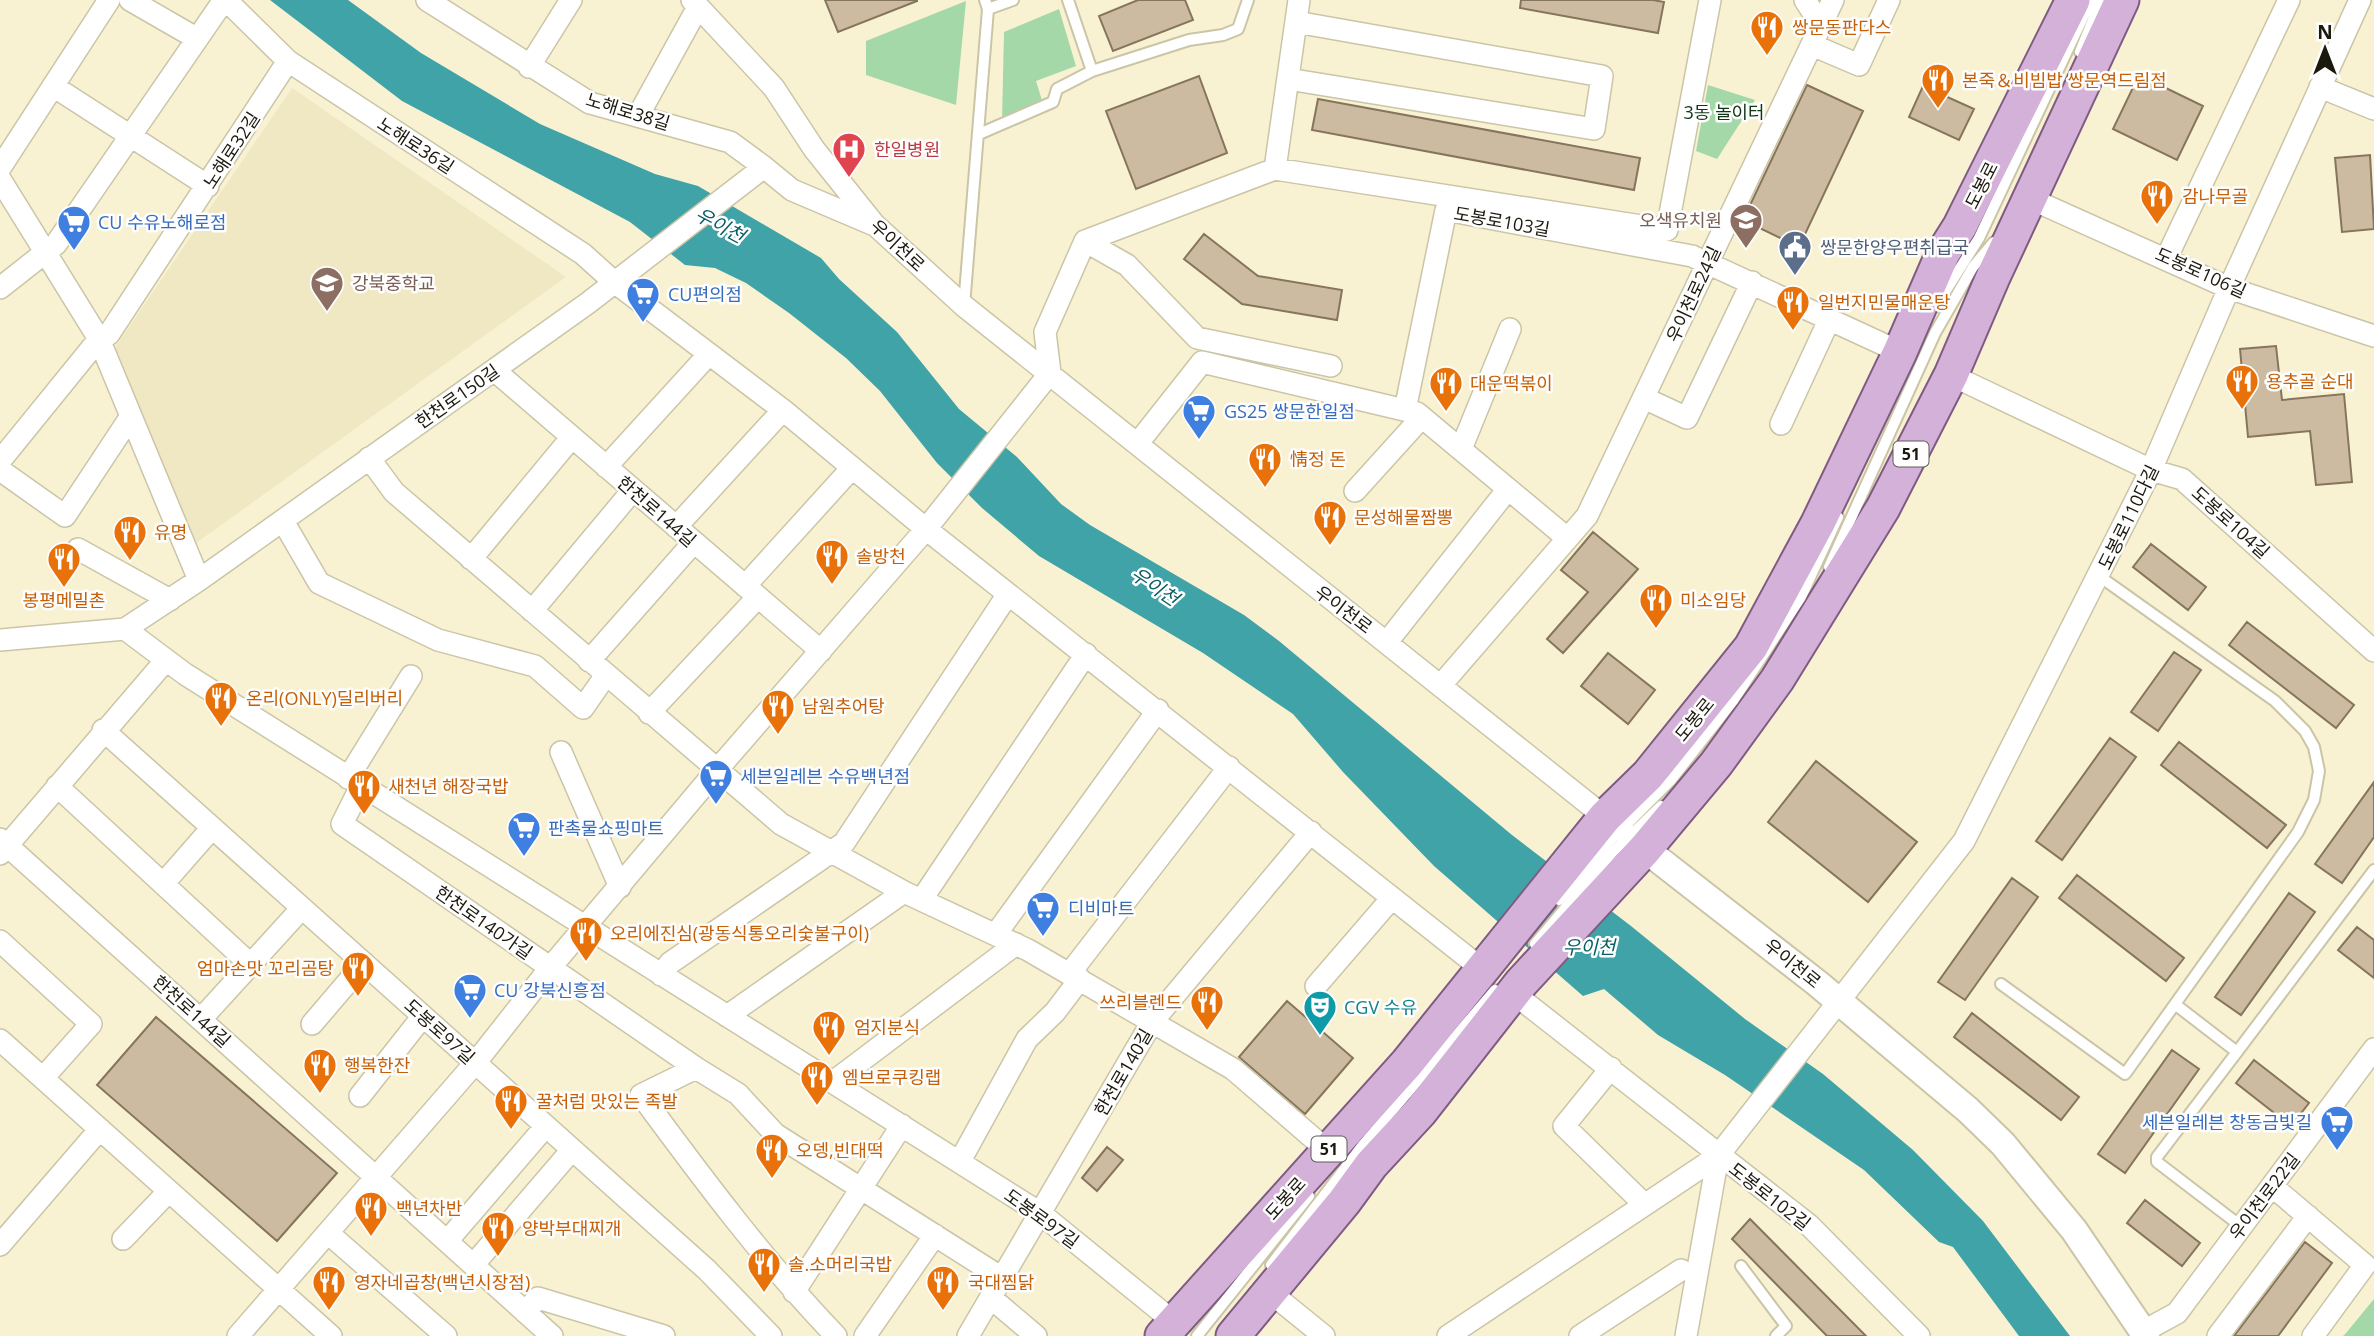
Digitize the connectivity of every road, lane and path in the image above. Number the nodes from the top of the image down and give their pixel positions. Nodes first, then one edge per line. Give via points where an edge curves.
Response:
1 (109, 0) edge
2 (130, 0) edge
3 (225, 0) edge
4 (426, 0) edge
5 (572, 0) edge
6 (1013, 0) edge
7 (1068, 0) edge
8 (1248, 0) edge
9 (1299, 0) edge
10 (1710, 0) edge
11 (1804, 0) edge
12 (1833, 0) edge
13 (1889, 0) edge
14 (2073, 0) edge
15 (2091, 0) edge
16 (2101, 0) edge
17 (2122, 0) edge
18 (2289, 0) edge
19 (2360, 0) edge
20 (695, 3) edge
21 (987, 5) edge
22 (1296, 22) junction
23 (1821, 24) junction
24 (196, 38) junction
25 (1812, 45) junction
26 (288, 61) junction
27 (529, 67) junction
28 (2073, 69) dead end
29 (1092, 71) junction
30 (1287, 79) junction
31 (53, 86) junction
32 (2320, 88) junction
33 (2374, 108) edge
34 (638, 116) junction
35 (979, 134) junction
36 (130, 136) junction
37 (0, 168) edge
38 (761, 169) junction
39 (1275, 169) junction
40 (208, 186) junction
41 (3, 192) edge
42 (2031, 199) junction
43 (874, 224) junction
44 (1998, 233) dead end
45 (1085, 241) junction
46 (44, 252) junction
47 (2167, 257) junction
48 (1709, 263) junction
49 (622, 275) junction
50 (1752, 282) junction
51 (0, 288) edge
52 (2229, 288) junction
53 (964, 306) junction
54 (1829, 318) junction
55 (1510, 329) dead end
56 (2374, 336) edge
57 (99, 339) junction
58 (1900, 352) junction
59 (709, 354) junction
60 (1331, 366) dead end
61 (494, 370) junction
62 (1050, 373) junction
63 (1951, 376) junction
64 (1644, 398) junction
65 (783, 410) junction
66 (1413, 413) junction
67 (131, 416) junction
68 (1781, 424) dead end
69 (572, 437) junction
70 (1871, 441) dead end
71 (1138, 443) junction
72 (1461, 449) junction
73 (369, 458) junction
74 (0, 461) edge
75 (606, 467) junction
76 (852, 468) junction
77 (0, 470) edge
78 (2151, 470) junction
79 (1508, 489) junction
80 (634, 490) junction
81 (1355, 491) dead end
82 (1845, 500) dead end
83 (283, 521) junction
84 (677, 527) junction
85 (926, 529) junction
86 (1567, 538) junction
87 (694, 542) junction
88 (78, 549) dead end
89 (471, 559) junction
90 (2099, 576) junction
91 (199, 580) junction
92 (751, 592) junction
93 (1008, 594) junction
94 (170, 600) junction
95 (532, 611) junction
96 (125, 629) junction
97 (0, 640) edge
98 (1387, 642) junction
99 (821, 651) junction
100 (2374, 652) edge
101 (1086, 654) junction
102 (166, 660) junction
103 (590, 661) junction
104 (411, 676) dead end
105 (606, 676) junction
106 (1441, 685) junction
107 (1158, 710) junction
108 (649, 713) junction
109 (103, 730) junction
110 (561, 752) dead end
111 (1229, 766) junction
112 (716, 771) junction
113 (354, 782) junction
114 (57, 786) junction
115 (212, 828) junction
116 (1311, 832) junction
117 (1617, 842) junction
118 (3, 846) edge
119 (832, 851) junction
120 (2374, 870) edge
121 (163, 884) junction
122 (620, 887) junction
123 (913, 896) junction
124 (1392, 898) junction
125 (302, 908) junction
126 (585, 928) junction
127 (996, 934) junction
128 (0, 941) edge
129 (1016, 944) junction
130 (364, 964) junction
131 (251, 965) junction
132 (550, 968) junction
133 (1505, 971) junction
134 (661, 975) junction
135 (1075, 976) junction
136 (2001, 984) dead end
137 (1316, 986) dead end
138 (1841, 1003) junction
139 (2176, 1005) junction
140 (423, 1016) junction
141 (727, 1016) junction
142 (201, 1019) junction
143 (1152, 1022) junction
144 (312, 1024) dead end
145 (0, 1040) edge
146 (2374, 1049) edge
147 (2237, 1052) junction
148 (476, 1062) junction
149 (696, 1068) junction
150 (1611, 1068) junction
151 (43, 1078) junction
152 (833, 1082) junction
153 (360, 1096) dead end
154 (902, 1125) junction
155 (545, 1127) junction
156 (100, 1129) junction
157 (571, 1151) junction
158 (1328, 1151) junction
159 (1722, 1152) junction
160 (960, 1161) junction
161 (377, 1177) junction
162 (2272, 1186) junction
163 (862, 1188) junction
164 (169, 1191) junction
165 (1644, 1204) junction
166 (1040, 1213) junction
167 (2308, 1216) junction
168 (2242, 1227) junction
169 (328, 1233) junction
170 (935, 1235) junction
171 (123, 1238) dead end
172 (448, 1240) junction
173 (0, 1245) edge
174 (474, 1264) junction
175 (1741, 1266) dead end
176 (1681, 1270) dead end
177 (1002, 1278) junction
178 (1266, 1286) junction
179 (279, 1289) junction
180 (794, 1292) junction
181 (991, 1298) junction
182 (525, 1312) junction
183 (1786, 1326) junction
184 (1178, 1331) edge
185 (763, 1332) edge
186 (2145, 1333) edge
187 (237, 1336) edge
188 (331, 1336) edge
189 (446, 1336) edge
190 (552, 1336) edge
191 (664, 1336) edge
192 (836, 1336) edge
193 (865, 1336) edge
194 (968, 1336) edge
195 (1036, 1336) edge
196 (1233, 1336) edge
197 (1324, 1336) edge
198 (1448, 1336) edge
199 (1580, 1336) edge
200 (1686, 1336) edge
201 (1776, 1336) edge
202 (1795, 1336) edge
203 (1919, 1336) edge
204 (2218, 1336) edge
205 (2314, 1336) edge

1 - 31 street
2 - 24 street
3 - 24 street
3 - 26 street, 노해로36길
4 - 27 street, 노해로38길
5 - 27 street
6 - 21 lane
7 - 29 lane
8 - 29 lane via 1238,29
9 - 22 street
10 - 39 street via 1667,230
11 - 23 street
12 - 23 street, 우이천로24길
13 - 25 street via 1859,65
14 - 58 main road, 도봉로 / 51 via 1961,226 1943,253
15 - 70 lane via 1979,238 1928,317
16 - 28 lane
17 - 42 main road, 도봉로 / 51
18 - 47 street
19 - 32 street, 도봉로110다길
20 - 34 street, 우이천로
20 - 43 street, 우이천로 via 774,88 814,149
21 - 35 lane
22 - 30 street
22 - 30 street via 1602,76 1594,129
23 - 25 street, 우이천로24길
24 - 36 street
25 - 48 street, 우이천로24길
26 - 40 street, 노해로32길
26 - 49 street, 노해로36길
27 - 34 street, 노해로38길 via 590,103
29 - 35 lane via 1057,89 1052,102
30 - 39 street
31 - 36 street
31 - 37 street
32 - 33 street
32 - 52 street, 도봉로110다길
34 - 38 street, 노해로38길 via 730,142
35 - 53 lane
36 - 40 street
36 - 46 street via 56,244
38 - 43 street via 792,190
38 - 49 street, 한천로150길
39 - 45 street
40 - 57 street, 노해로32길 via 109,334
41 - 46 street
42 - 47 street, 도봉로106길
42 - 63 main road, 도봉로 / 51
43 - 53 street, 우이천로
44 - 117 lane via 1935,333 1839,547 1789,634 1671,795
45 - 60 street via 1127,265 1196,338
45 - 62 street via 1045,332
46 - 51 street
46 - 57 street
47 - 52 street, 도봉로106길
48 - 50 street, 도봉로103길
48 - 64 street, 우이천로24길
48 - 66 street, 도봉로103길 via 1692,256 1446,210
49 - 59 street, 노해로36길
49 - 61 street, 한천로150길
50 - 54 street, 도봉로103길
50 - 64 street via 1688,418
52 - 56 street, 도봉로106길
52 - 78 street, 도봉로110다길
53 - 62 street, 우이천로
54 - 58 street, 도봉로103길
54 - 68 street
55 - 72 street
57 - 67 street
57 - 74 street, 노해로32길
58 - 117 main road, 도봉로 / 51 via 1818,523 1751,647 1648,775
59 - 65 street, 노해로36길
59 - 75 street
61 - 69 street, 한천로144길
61 - 73 street, 한천로150길
62 - 71 street, 우이천로
62 - 85 street
63 - 78 street, 도봉로104길
63 - 117 main road, 도봉로 / 51 via 1883,508 1777,680 1716,764
64 - 86 street, 우이천로24길 via 1587,516
65 - 76 street, 노해로36길
65 - 84 street
66 - 71 street via 1202,362
66 - 72 street
66 - 81 street
67 - 77 street via 65,516
67 - 91 street
69 - 75 street, 한천로144길
69 - 89 street
71 - 98 street, 우이천로
72 - 79 street
73 - 83 street, 한천로150길
73 - 89 street via 394,492
75 - 80 street, 한천로144길
76 - 85 street, 노해로36길
76 - 92 street
78 - 90 street, 도봉로110다길
78 - 100 street, 도봉로104길 via 2182,479
79 - 86 street
79 - 98 street, 우이천로
80 - 84 street, 한천로144길
80 - 95 street
82 - 117 lane via 1801,597 1759,664 1705,739
83 - 91 street, 한천로150길
83 - 105 street via 319,583 438,640 536,666 583,708
84 - 87 street, 한천로144길
85 - 93 street, 노해로36길
85 - 99 street
86 - 106 street, 우이천로24길
87 - 92 street, 한천로144길
87 - 103 street
88 - 94 street
89 - 95 street
90 - 138 street, 도봉로110다길 via 1976,823
90 - 139 lane via 2276,701 2305,731 2319,771 2314,800 2298,832
91 - 94 street, 한천로150길
92 - 99 street, 한천로144길
92 - 108 street
93 - 101 street, 노해로36길
93 - 119 street via 844,843
94 - 96 street, 한천로150길
95 - 103 street
96 - 97 street, 한천로150길
96 - 102 street, 도봉로97길
98 - 106 street, 우이천로
99 - 112 street
101 - 107 street, 도봉로102길
101 - 123 street
102 - 109 street
102 - 113 street, 도봉로97길
103 - 105 street
104 - 113 street
105 - 108 street
106 - 117 street, 우이천로
107 - 111 street, 도봉로102길
107 - 127 street
108 - 112 street
109 - 114 street
109 - 115 street, 도봉로97길
110 - 122 street
111 - 116 street, 도봉로102길
111 - 135 street
112 - 119 street via 781,824
112 - 122 street
113 - 126 street, 도봉로97길
113 - 132 street, 한천로140가길 via 342,824
114 - 118 street
114 - 121 street
115 - 121 street
115 - 125 street, 도봉로97길
116 - 124 street, 도봉로102길
116 - 143 street, 한천로140길
117 - 133 main road, 51
117 - 133 main road, 도봉로 / 51
117 - 138 street, 우이천로
118 - 142 street, 한천로144길
119 - 123 street
119 - 134 street via 670,964
120 - 147 lane
121 - 131 street
122 - 126 street
123 - 127 street
123 - 141 street
124 - 133 street, 도봉로102길
124 - 137 street
125 - 130 street, 도봉로97길
125 - 131 street
126 - 132 street
126 - 134 street, 도봉로97길
127 - 129 street
128 - 151 street via 91,1024
129 - 135 street
129 - 152 street
130 - 140 street, 도봉로97길
130 - 144 street
131 - 142 street
132 - 148 street
132 - 149 street, 한천로140가길
133 - 150 street, 도봉로102길
133 - 158 main road, 도봉로 / 51 via 1407,1063
133 - 178 main road, 도봉로 / 51 via 1420,1112
133 - 184 lane
134 - 141 street, 도봉로97길
135 - 143 street
135 - 160 street via 1055,1013 1027,1039
136 - 139 lane via 2125,1074
138 - 159 street, 도봉로110다길
138 - 186 street, 우이천로 via 2003,1144 2074,1230
139 - 147 lane
140 - 148 street, 도봉로97길
140 - 153 street
141 - 152 street, 도봉로97길
142 - 161 street, 한천로144길
143 - 158 street via 1233,1069
143 - 166 street, 한천로140길
145 - 151 street
146 - 162 street, 우이천로22길
147 - 168 lane via 2157,1162
148 - 155 street, 도봉로97길
148 - 161 street
149 - 163 street, 한천로140가길 via 738,1094 775,1134
149 - 180 street via 641,1095
150 - 159 street, 도봉로102길
150 - 165 street via 1564,1126
151 - 156 street
152 - 154 street, 도봉로97길
154 - 160 street, 도봉로97길
154 - 163 street
155 - 157 street, 도봉로97길
155 - 172 street
156 - 164 street
156 - 173 street
157 - 174 street
157 - 185 street, 도봉로97길 via 707,1270
158 - 184 main road, 도봉로 / 51
159 - 165 street
159 - 200 street
159 - 203 street, 도봉로102길 via 1809,1225
160 - 166 street, 도봉로97길
161 - 169 street
161 - 172 street
162 - 167 street
162 - 168 street, 우이천로22길
163 - 170 street, 한천로140가길
163 - 180 street
164 - 171 street
164 - 179 street
165 - 198 street
166 - 177 street, 한천로140길
166 - 184 street, 도봉로97길
167 - 204 street
167 - 205 street via 2365,1265
168 - 186 street, 우이천로22길 via 2177,1313
169 - 179 street
169 - 189 street
170 - 177 street, 한천로140가길
170 - 193 street
172 - 174 street
174 - 182 street
175 - 183 lane
176 - 199 street
177 - 181 street, 한천로140길
178 - 196 main road, 도봉로 / 51
178 - 197 street
179 - 187 street
179 - 188 street
180 - 192 street
181 - 194 street, 한천로140길
181 - 195 street
182 - 190 street
182 - 191 street via 538,1298
183 - 201 lane
183 - 202 lane

